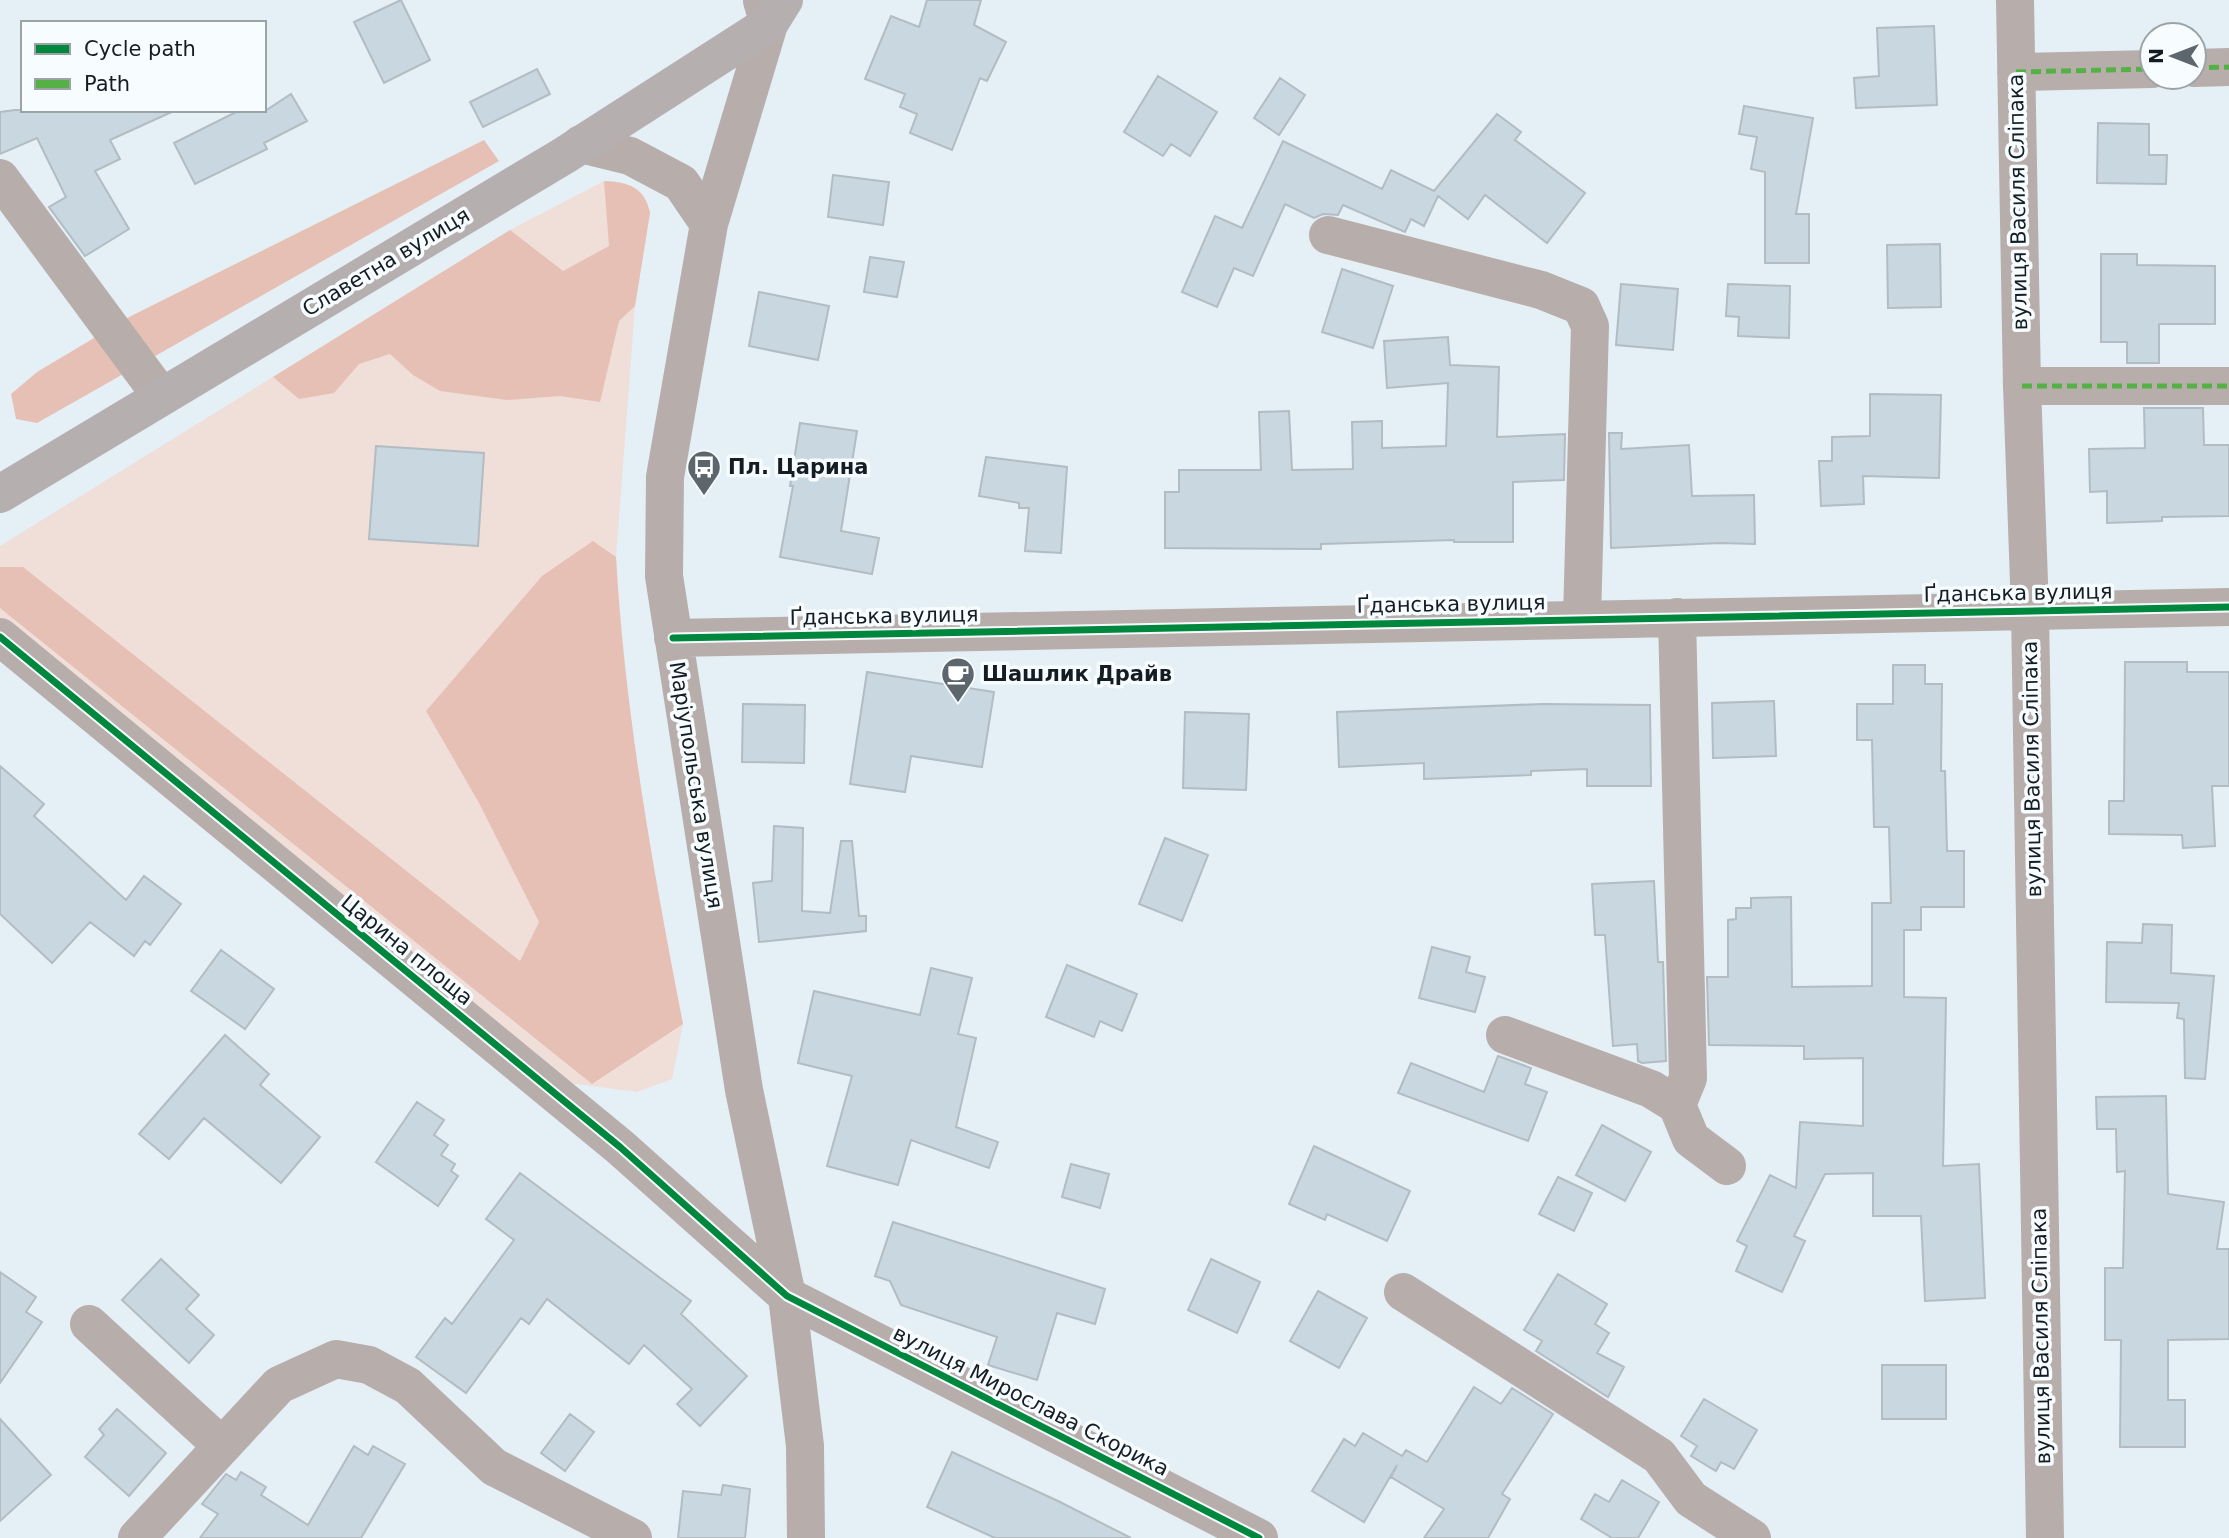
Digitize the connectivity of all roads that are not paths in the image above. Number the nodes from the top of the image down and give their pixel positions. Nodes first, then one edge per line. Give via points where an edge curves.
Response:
1 (2015, 0) edge
2 (772, 8) edge
3 (2229, 67) edge
4 (2208, 68) edge
5 (2138, 69) edge
6 (2016, 72) junction
7 (581, 145) junction
8 (0, 178) edge
9 (709, 224) junction
10 (1328, 235) dead end
11 (2022, 386) junction
12 (2229, 386) edge
13 (162, 396) junction
14 (0, 494) edge
15 (2229, 607) edge
16 (2030, 611) junction
17 (1677, 617) junction
18 (1582, 619) junction
19 (0, 637) edge
20 (673, 638) junction
21 (1505, 1035) dead end
22 (1677, 1105) junction
23 (1727, 1166) dead end
24 (1403, 1292) dead end
25 (787, 1296) junction
26 (89, 1324) dead end
27 (222, 1446) junction
28 (137, 1538) edge
29 (632, 1538) edge
30 (806, 1538) edge
31 (1259, 1538) edge
32 (1752, 1538) edge
33 (2045, 1538) edge

1 - 6 street, вулиця Василя Сліпака
2 - 7 main road, Славетна вулиця
2 - 9 street, Маріупольська вулиця
3 - 4 street
5 - 6 street
6 - 11 street, вулиця Василя Сліпака
7 - 9 street via 630,156 681,183
7 - 13 main road, Славетна вулиця
8 - 13 street
9 - 20 street, Маріупольська вулиця via 666,477 664,576
10 - 18 street via 1541,290 1581,306 1590,326
11 - 12 street
11 - 16 street, вулиця Василя Сліпака
13 - 14 main road, Славетна вулиця
15 - 16 street, Ґданська вулиця
16 - 17 street, Ґданська вулиця
16 - 33 street, вулиця Василя Сліпака
17 - 18 street, Ґданська вулиця
17 - 22 street via 1688,1078
18 - 20 street, Ґданська вулиця
19 - 25 street, Царина площа via 620,1147
20 - 25 street, Маріупольська вулиця via 744,1090
21 - 22 street via 1651,1089
22 - 23 street via 1691,1139
24 - 32 street via 1659,1456 1691,1499
25 - 30 street, Маріупольська вулиця via 804,1446
25 - 31 street, вулиця Мирослава Скорика
26 - 27 street
27 - 28 street
27 - 29 street via 279,1385 336,1359 369,1365 408,1386 494,1467

